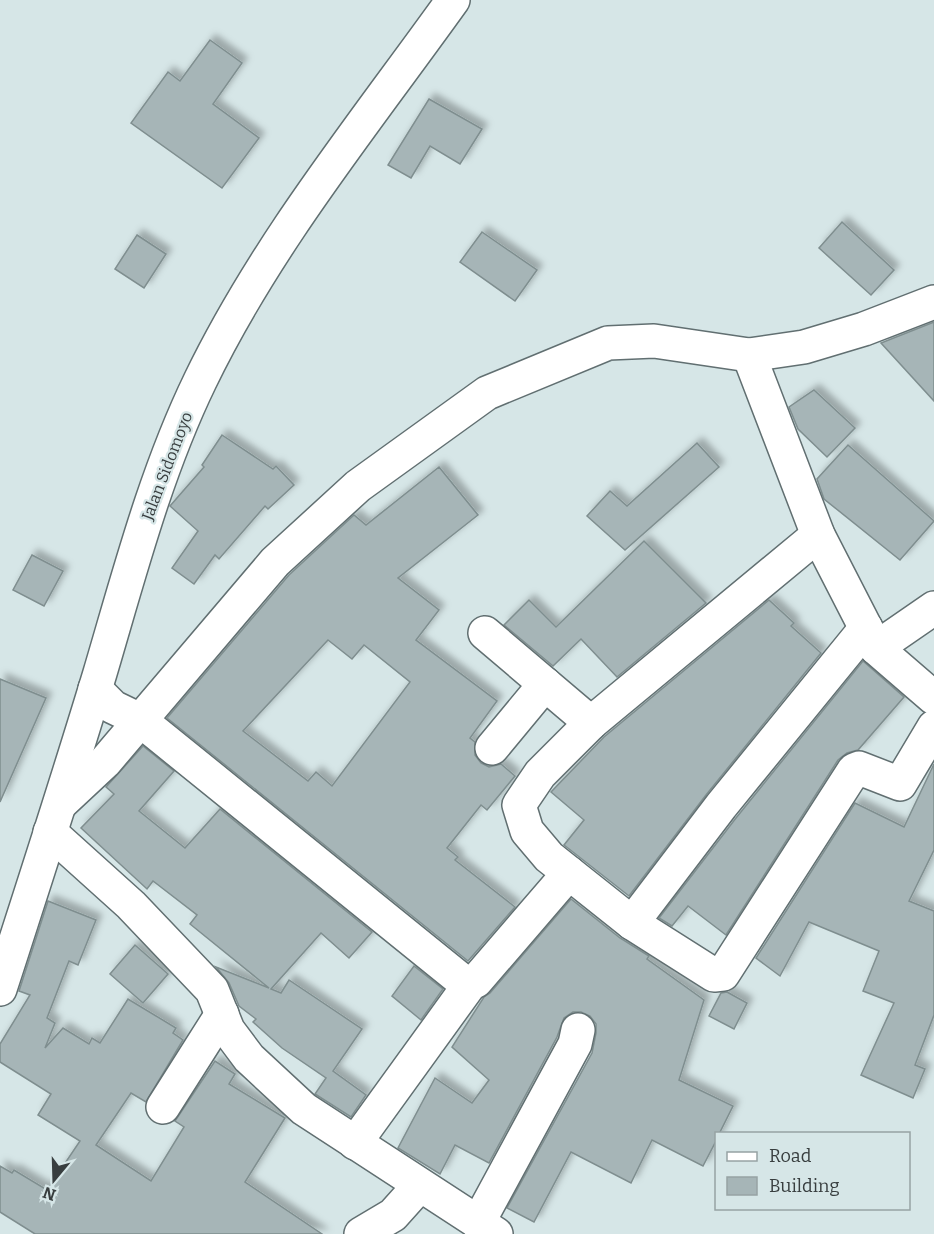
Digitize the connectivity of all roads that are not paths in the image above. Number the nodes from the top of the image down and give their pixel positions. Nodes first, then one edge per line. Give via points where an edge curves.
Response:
1 (453, 0) edge
2 (934, 302) edge
3 (748, 354) junction
4 (818, 535) junction
5 (934, 608) edge
6 (485, 633) dead end
7 (871, 638) junction
8 (544, 684) junction
9 (95, 689) junction
10 (934, 698) edge
11 (140, 720) junction
12 (591, 723) junction
13 (934, 727) edge
14 (492, 748) dead end
15 (55, 818) junction
16 (569, 873) junction
17 (632, 923) junction
18 (470, 984) junction
19 (0, 989) edge
20 (222, 1014) junction
21 (578, 1030) dead end
22 (163, 1107) dead end
23 (355, 1143) junction
24 (419, 1186) junction
25 (487, 1228) edge
26 (361, 1234) edge

1 - 9 street, Jalan Sidomoyo via 314,193 229,323 169,454 140,536
2 - 3 street via 804,347
3 - 4 street
3 - 11 street via 654,341 608,343 487,393 358,486 275,562
4 - 7 street
4 - 12 street
5 - 7 street
6 - 8 street
7 - 10 street
7 - 17 street via 721,806
8 - 12 street
8 - 14 street
9 - 11 street via 113,707
9 - 15 street, Jalan Sidomoyo
11 - 15 street
11 - 18 street
12 - 16 street via 540,774 519,805 527,831
13 - 17 street via 900,784 859,768 854,770 723,974 714,975
15 - 19 street, Jalan Sidomoyo
15 - 20 street via 212,990
16 - 17 street
16 - 18 street
18 - 23 street
20 - 22 street
20 - 23 street via 228,1030 249,1058 304,1109
21 - 25 street via 575,1044
23 - 24 street
24 - 25 street
24 - 26 street via 393,1215

